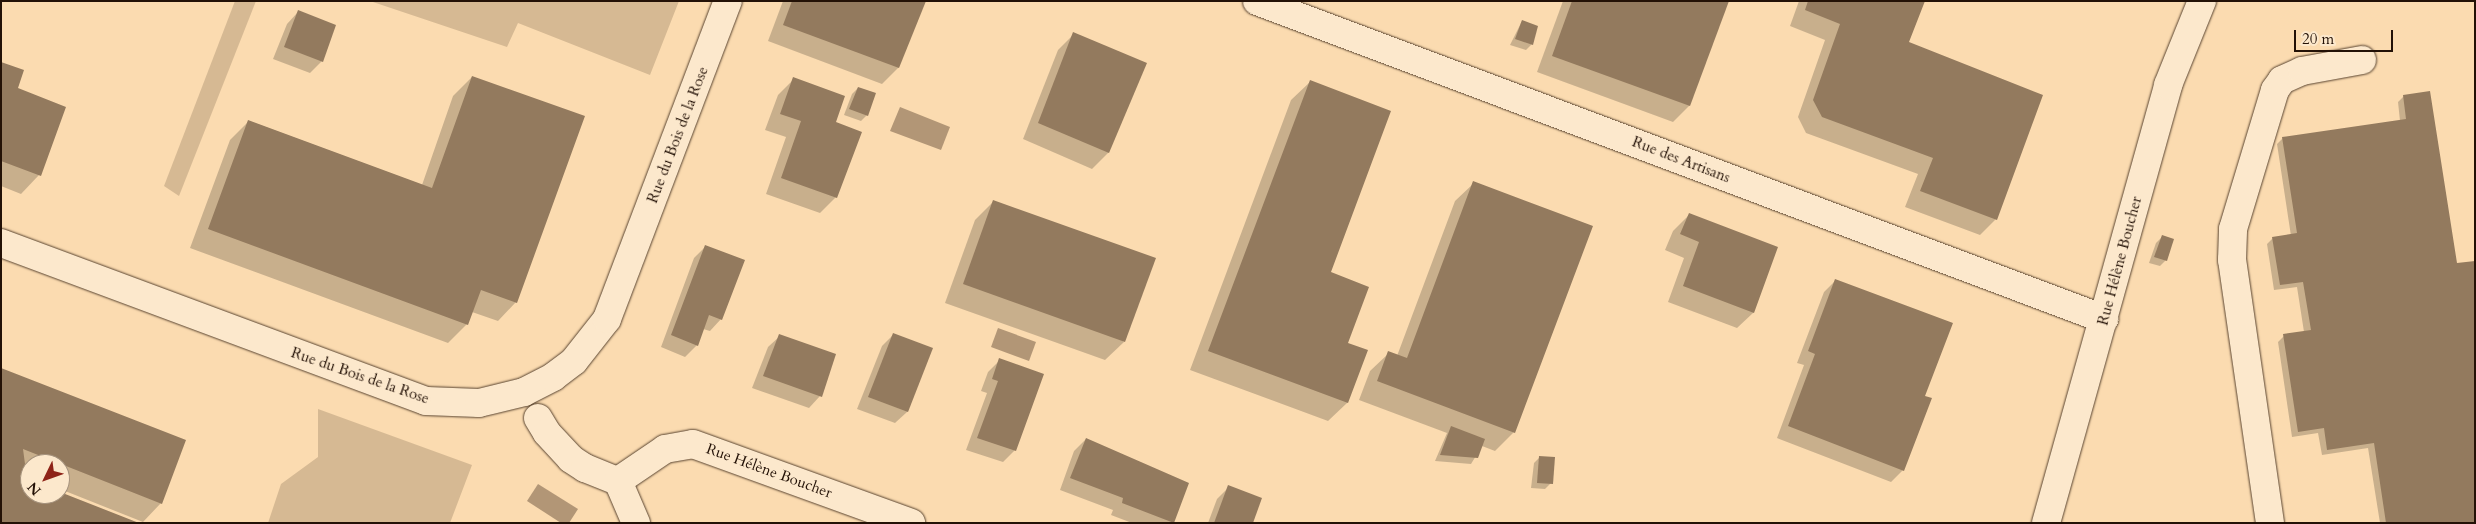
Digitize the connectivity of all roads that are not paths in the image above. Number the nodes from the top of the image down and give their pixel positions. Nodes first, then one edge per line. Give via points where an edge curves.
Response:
1 (728, 1) edge
2 (1257, 1) edge
3 (2202, 1) edge
4 (2362, 60) dead end
5 (1, 244) edge
6 (2104, 320) junction
7 (538, 418) dead end
8 (618, 481) junction
9 (636, 523) edge
10 (911, 523) edge
11 (2046, 523) edge
12 (2270, 523) edge

1 - 5 street, Rue du Bois de la Rose via 607,319 574,360 553,377 524,392 479,403 426,401
2 - 6 street, Rue des Artisans
3 - 6 street, Rue Hélène Boucher via 2172,72
4 - 12 street via 2302,71 2282,80 2275,90 2233,229 2232,260
6 - 11 street, Rue Hélène Boucher
7 - 8 street via 571,459
8 - 9 street
8 - 10 street, Rue Hélène Boucher via 665,449 693,444

